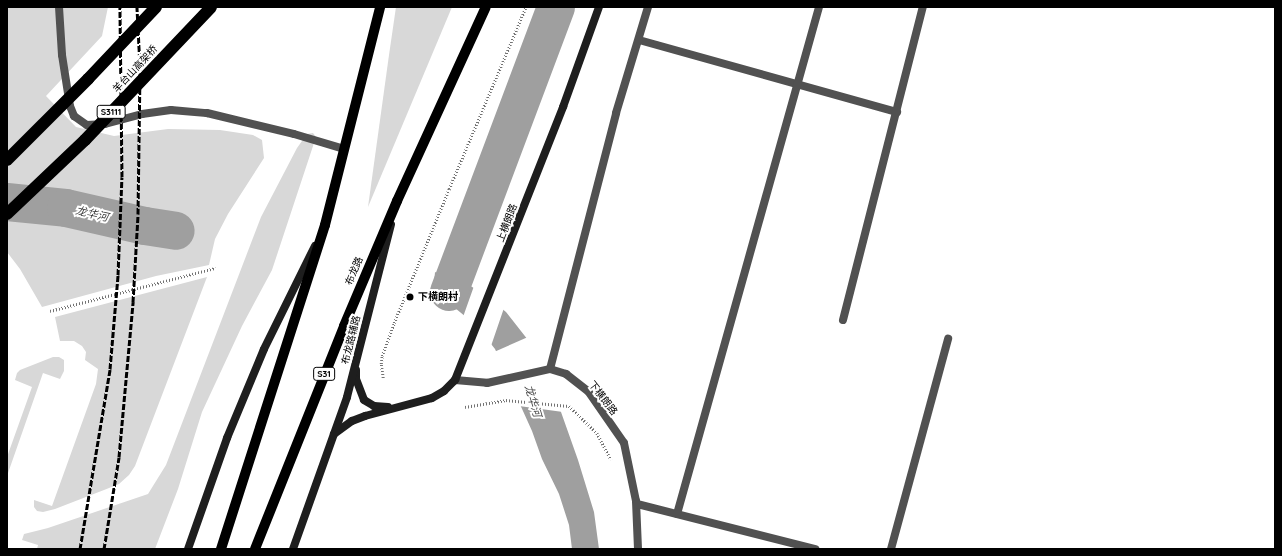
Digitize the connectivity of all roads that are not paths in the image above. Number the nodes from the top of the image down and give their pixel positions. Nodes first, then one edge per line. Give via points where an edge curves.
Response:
1 (59, 7) edge
2 (156, 7) edge
3 (211, 7) edge
4 (380, 7) edge
5 (486, 7) edge
6 (599, 7) edge
7 (648, 7) edge
8 (819, 7) edge
9 (923, 7) edge
10 (639, 40) junction
11 (797, 84) junction
12 (897, 112) junction
13 (344, 149) junction
14 (7, 160) edge
15 (397, 201) junction
16 (7, 214) edge
17 (325, 225) junction
18 (843, 320) dead end
19 (948, 339) dead end
20 (355, 363) junction
21 (550, 369) junction
22 (455, 380) junction
23 (392, 408) junction
24 (334, 434) junction
25 (637, 504) junction
26 (677, 514) junction
27 (188, 549) edge
28 (221, 549) edge
29 (255, 549) edge
30 (293, 549) edge
31 (638, 549) edge
32 (815, 549) edge
33 (891, 549) edge

1 - 13 street via 62,55 70,106 74,116 87,125 105,124 142,114 171,110 207,113
2 - 14 highway
3 - 16 highway, 羊台山高架桥 / S3111 via 85,140
4 - 13 main road
5 - 15 main road, 布龙路 / S31
6 - 22 main road, 上横朗路 via 563,107
7 - 10 street
8 - 11 street
9 - 12 street
10 - 11 street
10 - 21 street via 616,113
11 - 12 street
11 - 26 street
12 - 18 street
13 - 17 main road
15 - 20 main road, 布龙路辅路
15 - 29 main road, 布龙路 / S31
17 - 27 main road via 264,349 227,438
17 - 28 main road
19 - 33 street
20 - 23 main road via 356,379 364,400 374,406
20 - 24 main road, 布龙路辅路
21 - 22 street via 499,382
21 - 25 street, 下横朗路 via 566,374 588,391 624,443
22 - 23 main road, 上横朗路 via 444,392 432,398
23 - 24 main road, 上横朗路 via 352,421
24 - 30 main road, 布龙路辅路
25 - 26 street
25 - 31 street, 下横朗路
26 - 32 street

